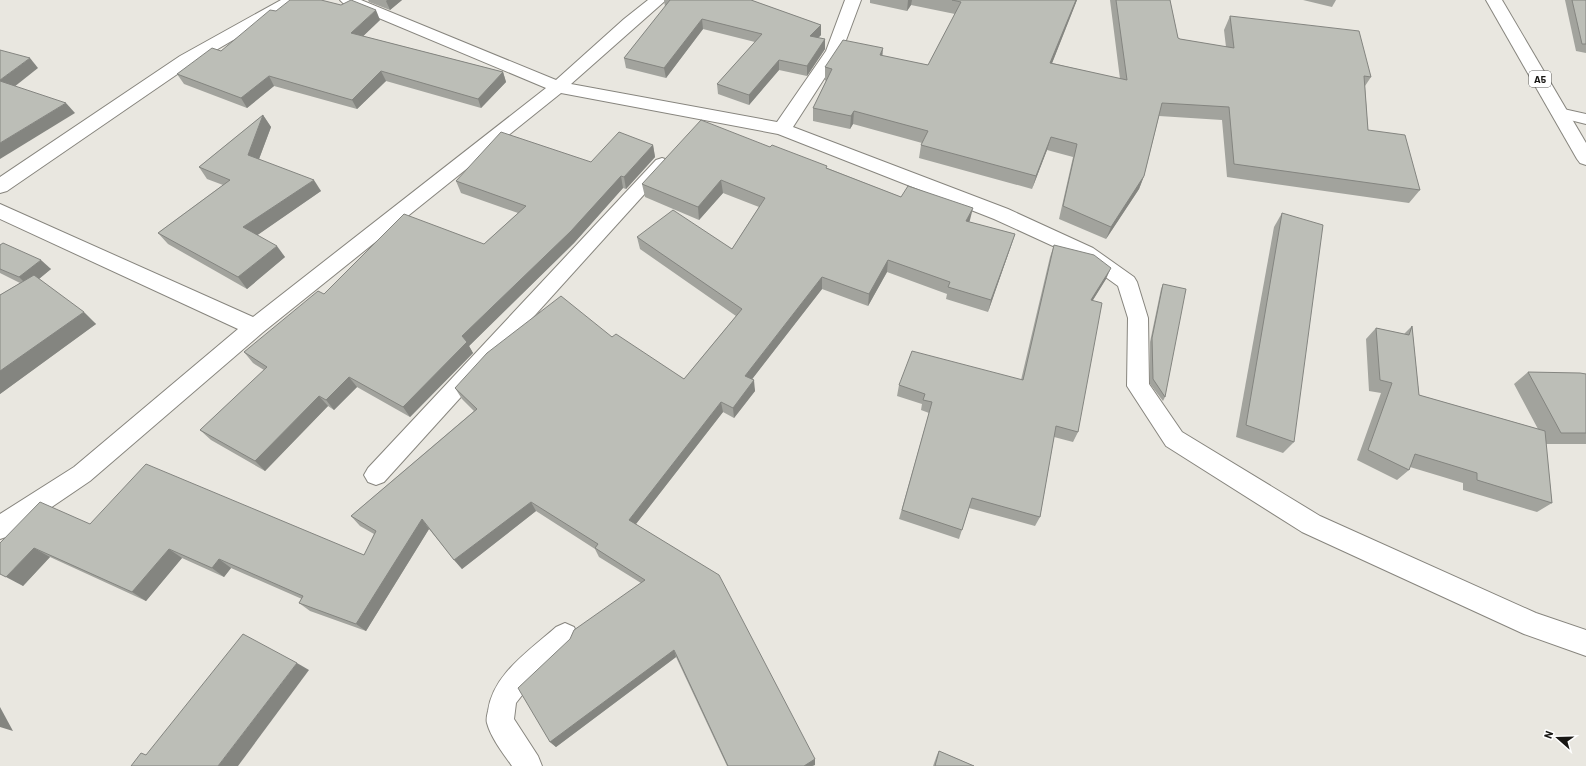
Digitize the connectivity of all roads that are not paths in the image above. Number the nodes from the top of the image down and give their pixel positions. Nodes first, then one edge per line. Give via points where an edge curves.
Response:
1 (292, 0) edge
2 (348, 0) edge
3 (658, 0) edge
4 (1494, 0) edge
5 (848, 2) edge
6 (558, 87) junction
7 (1559, 113) junction
8 (707, 115) junction
9 (1586, 119) edge
10 (782, 129) junction
11 (691, 133) edge
12 (675, 150) edge
13 (1586, 159) edge
14 (0, 186) edge
15 (0, 211) edge
16 (255, 327) junction
17 (376, 475) dead end
18 (0, 528) edge
19 (565, 636) dead end
20 (1586, 642) edge
21 (528, 766) edge

1 - 14 main road via 186,60
2 - 6 main road
3 - 6 main road
4 - 7 main road, A5
5 - 10 main road via 834,51
6 - 8 main road
6 - 16 main road
7 - 9 lane
7 - 13 main road, A5
8 - 10 main road
8 - 11 main road
10 - 20 main road via 1001,214 1086,253 1127,282 1138,318 1138,386 1174,439 1311,524 1533,625
12 - 17 main road
15 - 16 main road
16 - 18 main road via 82,474
19 - 21 main road via 513,684 503,699 500,722

